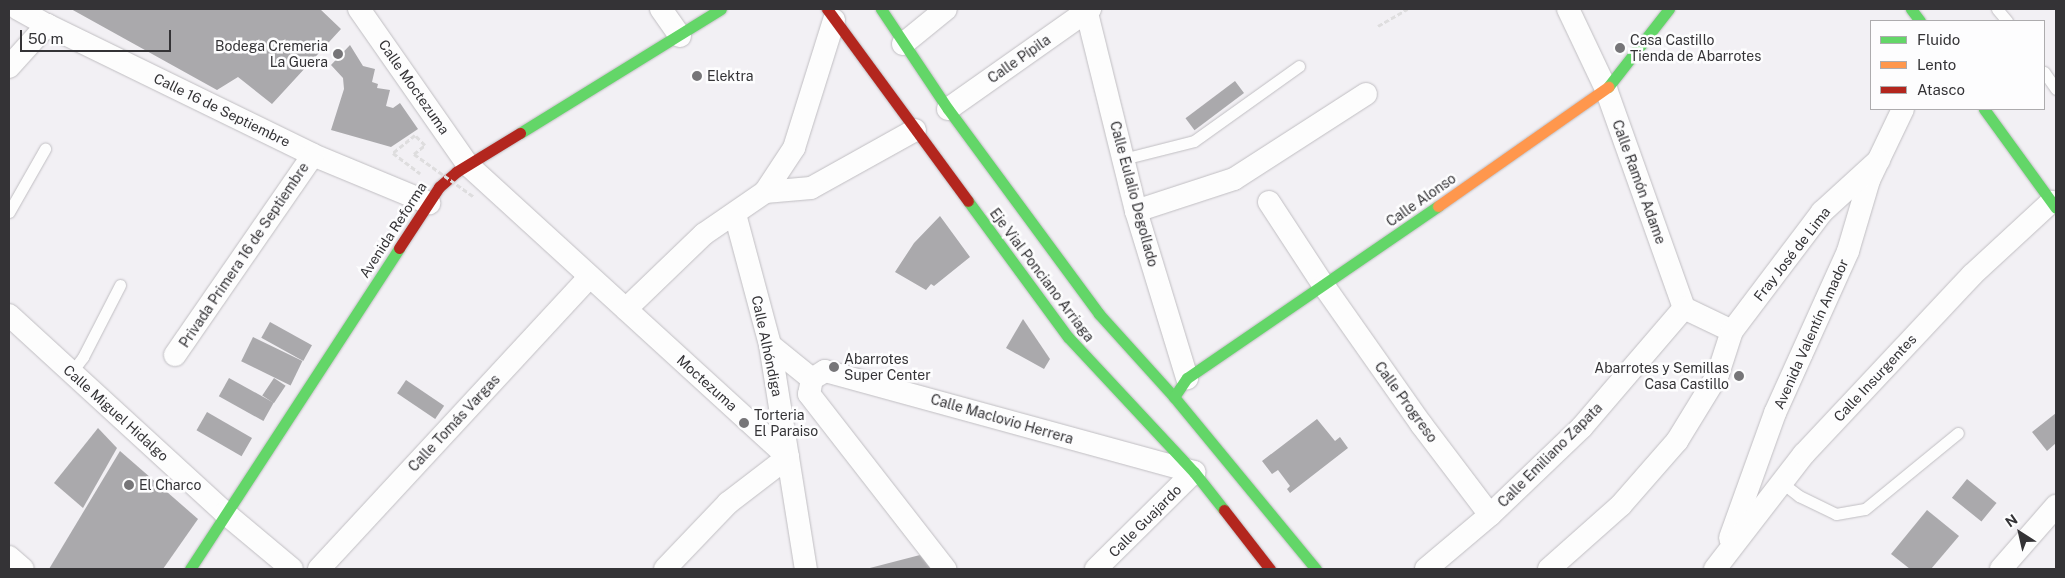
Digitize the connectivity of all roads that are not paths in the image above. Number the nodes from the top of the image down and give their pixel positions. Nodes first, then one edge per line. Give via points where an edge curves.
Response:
1 (18, 9) edge
2 (359, 9) edge
3 (661, 9) edge
4 (721, 9) edge
5 (881, 9) edge
6 (946, 9) edge
7 (1087, 9) edge
8 (1568, 9) edge
9 (1669, 9) edge
10 (1911, 9) edge
11 (1997, 9) edge
12 (831, 14) edge
13 (1919, 20) edge
14 (2006, 20) edge
15 (47, 25) junction
16 (680, 36) junction
17 (903, 44) junction
18 (9, 66) edge
19 (1299, 66) dead end
20 (2045, 73) edge
21 (1606, 89) junction
22 (2056, 89) edge
23 (1366, 94) dead end
24 (948, 109) junction
25 (1903, 110) edge
26 (1985, 110) edge
27 (915, 130) junction
28 (45, 149) dead end
29 (312, 155) junction
30 (1123, 159) junction
31 (1879, 160) junction
32 (468, 165) junction
33 (765, 192) junction
34 (434, 195) junction
35 (1269, 202) dead end
36 (2054, 205) edge
37 (1136, 211) junction
38 (9, 212) edge
39 (735, 214) junction
40 (589, 277) junction
41 (120, 284) dead end
42 (1324, 286) junction
43 (1684, 308) junction
44 (626, 309) junction
45 (9, 315) edge
46 (1732, 331) junction
47 (770, 346) junction
48 (175, 355) dead end
49 (71, 373) junction
50 (1187, 378) junction
51 (812, 379) junction
52 (1174, 397) junction
53 (1958, 433) dead end
54 (788, 457) junction
55 (1194, 472) junction
56 (1781, 482) junction
57 (2056, 506) edge
58 (225, 513) junction
59 (1490, 515) junction
60 (9, 557) edge
61 (1719, 565) edge
62 (23, 569) edge
63 (190, 569) edge
64 (292, 569) edge
65 (319, 569) edge
66 (665, 569) edge
67 (806, 569) edge
68 (945, 569) edge
69 (1096, 569) edge
70 (1270, 569) edge
71 (1316, 569) edge
72 (1426, 569) edge
73 (1549, 569) edge
74 (2001, 569) edge

1 - 15 street, Calle 16 de Septiembre
2 - 32 street, Calle Moctezuma
3 - 16 street
4 - 16 main road, Avenida Reforma
5 - 17 main road, Eje Vial Ponciano Arriaga
6 - 17 street
7 - 24 street, Calle Pípila
7 - 30 street, Calle Eulalio Degollado
8 - 21 street, Calle Ramón Adame
9 - 21 main road, Calle Alonso
10 - 13 main road
11 - 14 lane
12 - 27 main road, Eje Vial Ponciano Arriaga
12 - 33 street via 794,148
15 - 18 street
15 - 29 street, Calle 16 de Septiembre
16 - 32 main road, Avenida Reforma
17 - 24 main road, Eje Vial Ponciano Arriaga
19 - 30 lane via 1194,141
20 - 22 lane
21 - 42 main road, Calle Alonso
21 - 43 street, Calle Ramón Adame
23 - 37 street via 1234,179
24 - 52 main road, Eje Vial Ponciano Arriaga via 1099,314
25 - 31 street, Avenida Valentín Amador
26 - 36 main road
27 - 33 street via 811,188
27 - 55 main road, Eje Vial Ponciano Arriaga via 1068,337
28 - 38 lane
29 - 34 street, Calle 16 de Septiembre
29 - 48 street, Privada Primera 16 de Septiembre
30 - 37 street, Calle Eulalio Degollado
31 - 46 street, Fray José de Lima via 1822,212
31 - 61 street, Avenida Valentín Amador via 1869,180 1848,251 1776,413
32 - 34 main road, Avenida Reforma
32 - 40 street
33 - 39 street
34 - 58 main road, Avenida Reforma
35 - 42 street, Calle Progreso
36 - 56 street, Calle Insurgentes via 1972,276
37 - 50 street, Calle Eulalio Degollado
39 - 44 street via 704,234
39 - 47 street, Calle Alhóndiga
40 - 44 street
40 - 65 street, Calle Tomás Vargas
41 - 49 lane
42 - 50 main road, Calle Alonso
42 - 59 street, Calle Progreso
43 - 46 street
43 - 59 street, Calle Emiliano Zapata via 1582,428
44 - 54 street, Moctezuma
45 - 49 street, Calle Miguel Hidalgo
46 - 73 street, Fray José de Lima via 1718,374 1677,441 1621,505
47 - 51 street
47 - 54 street, Calle Alhóndiga
49 - 58 street, Calle Miguel Hidalgo
50 - 52 main road, Calle Alonso
51 - 55 street, Calle Maclovio Herrera via 825,371
51 - 68 street via 809,394
52 - 71 main road, Eje Vial Ponciano Arriaga
53 - 56 lane via 1865,509 1836,514 1800,496
54 - 66 street via 728,503
54 - 67 street, Calle Alhóndiga
55 - 69 street, Calle Guajardo
55 - 70 main road, Eje Vial Ponciano Arriaga
56 - 61 street, Calle Insurgentes
57 - 74 street
58 - 63 main road, Avenida Reforma
58 - 64 street, Calle Miguel Hidalgo
59 - 72 street, Calle Emiliano Zapata
60 - 62 street

